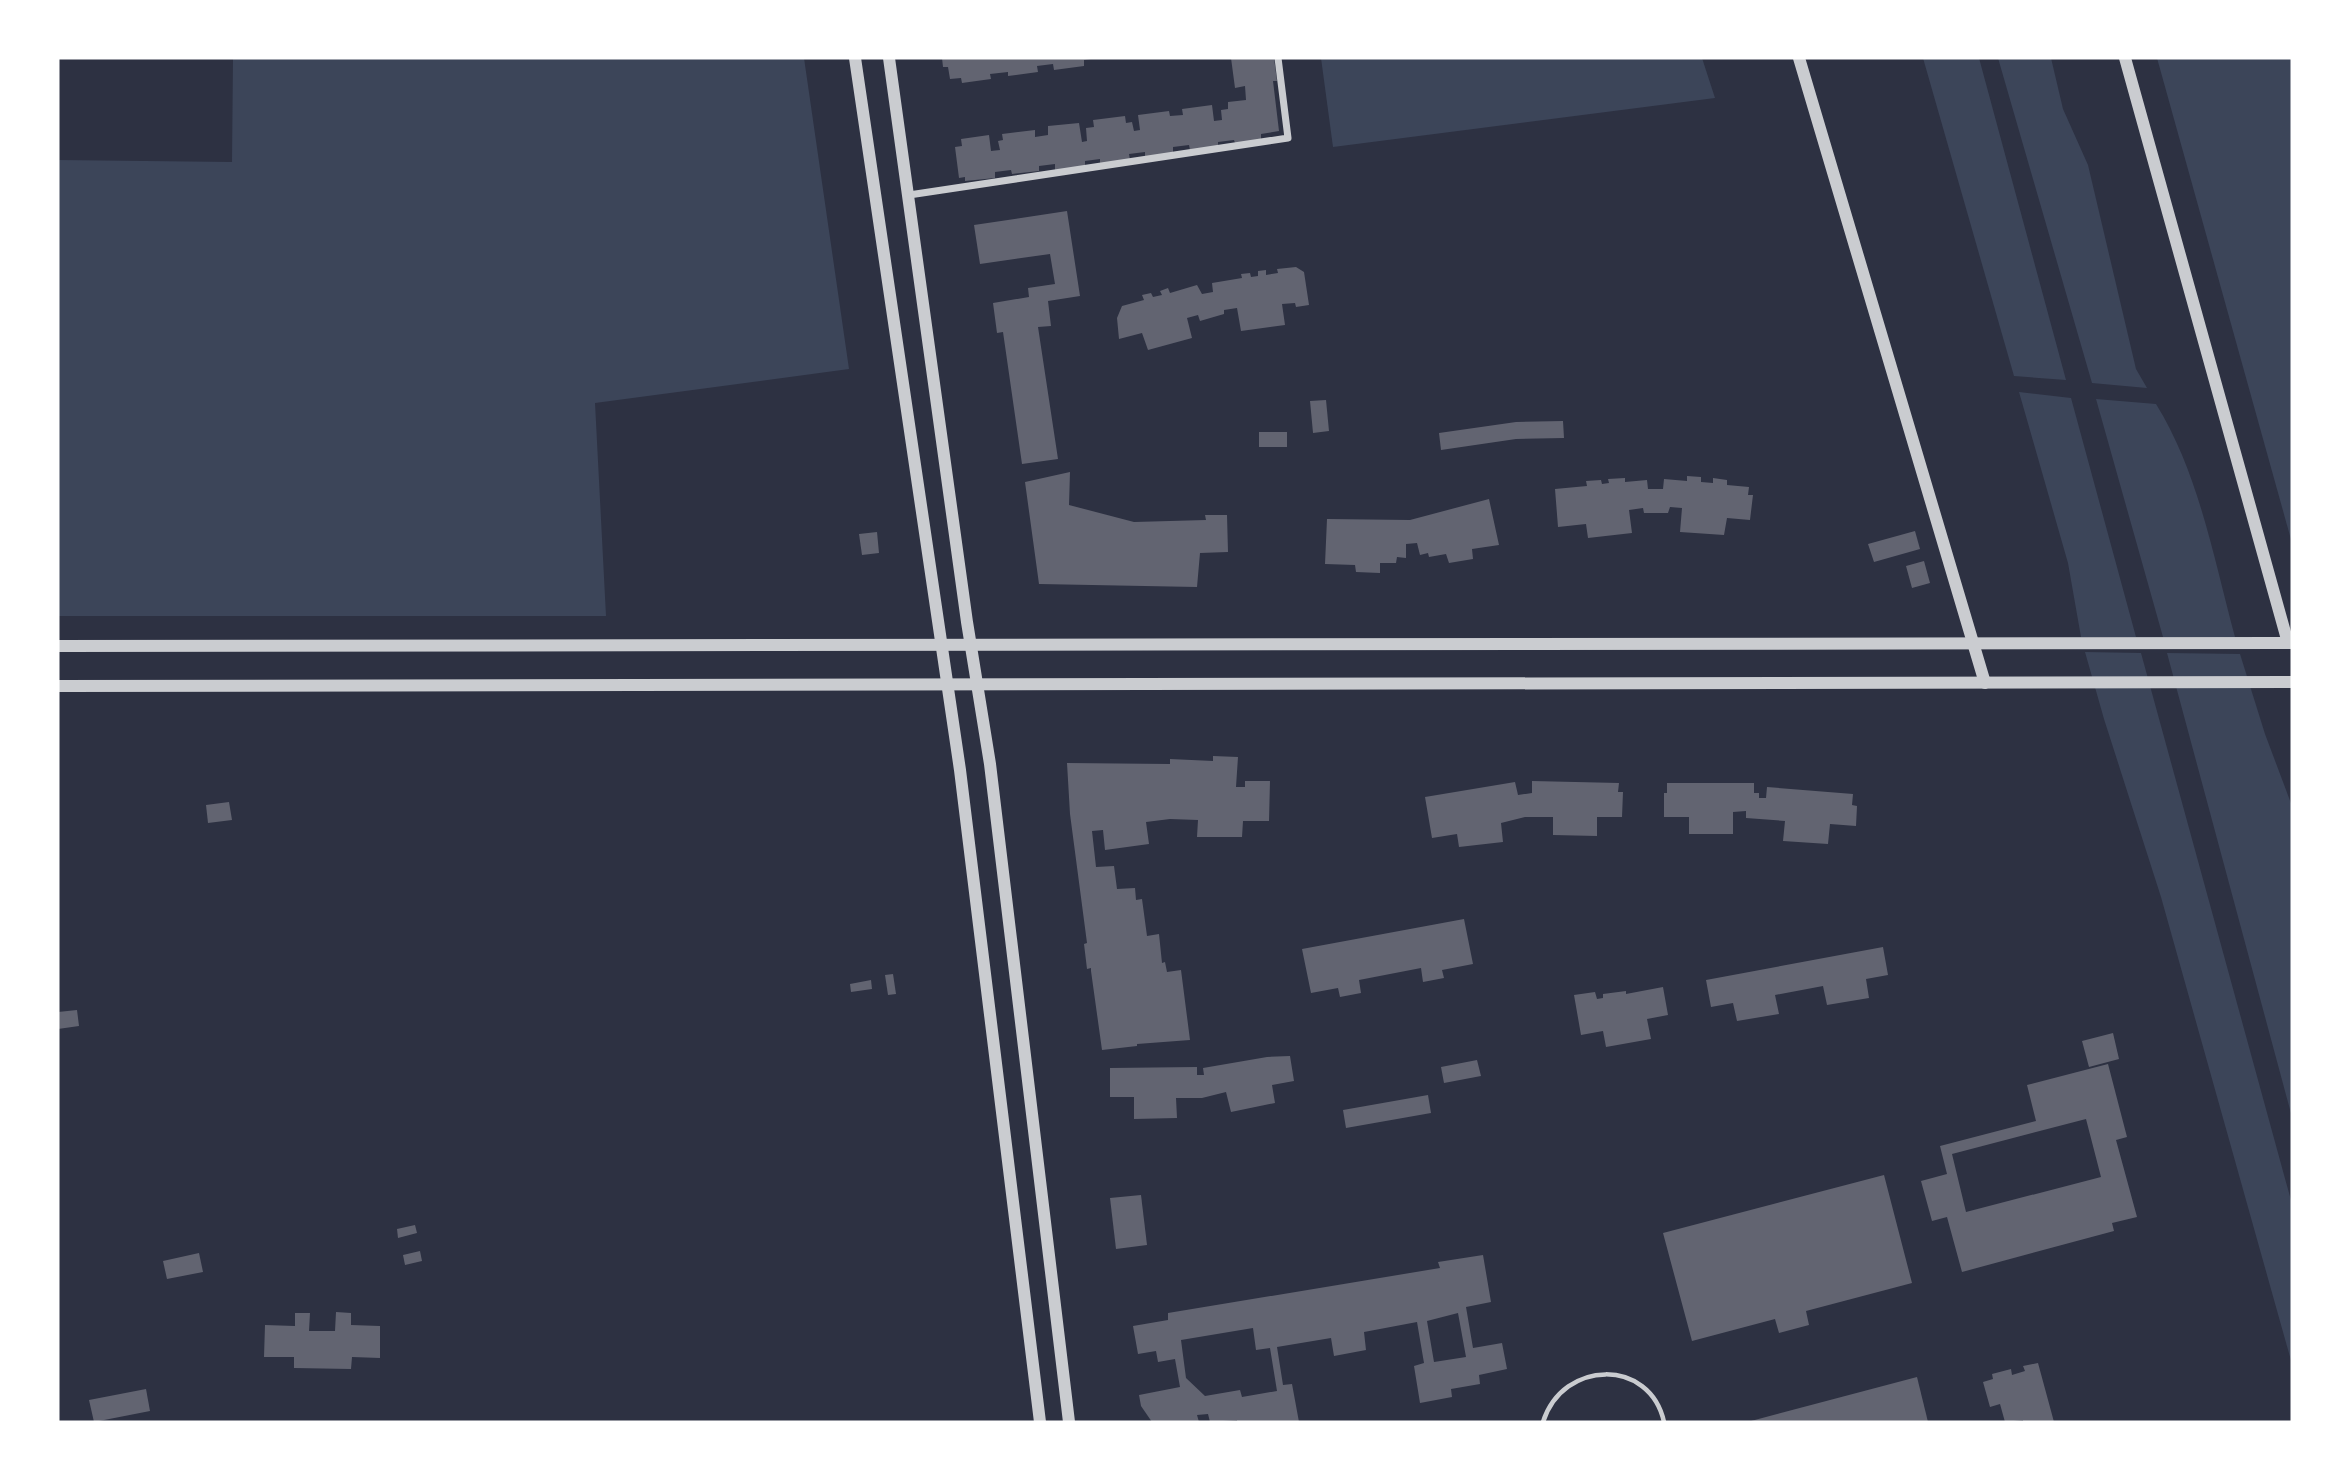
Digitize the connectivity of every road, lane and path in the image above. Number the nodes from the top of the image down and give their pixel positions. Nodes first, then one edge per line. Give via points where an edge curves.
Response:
1 (855, 58) edge
2 (889, 58) edge
3 (1278, 58) edge
4 (1798, 58) edge
5 (2125, 58) edge
6 (909, 195) junction
7 (1974, 643) junction
8 (2290, 643) edge
9 (941, 645) junction
10 (971, 645) junction
11 (58, 646) edge
12 (1985, 682) junction
13 (2292, 682) edge
14 (947, 685) junction
15 (977, 685) junction
16 (58, 686) edge
17 (1040, 1422) edge
18 (1069, 1422) edge
19 (1543, 1422) edge
20 (1664, 1422) edge

1 - 9 street
2 - 6 street
3 - 6 street via 1288,138
4 - 7 street
5 - 8 street
6 - 10 street
7 - 8 street
7 - 10 street
7 - 12 street
9 - 10 street
9 - 11 street
9 - 14 street
10 - 15 street
12 - 13 street
12 - 15 street
14 - 15 street
14 - 16 street
14 - 17 street
15 - 18 street
19 - 20 lane via 1550,1403 1563,1388 1599,1374 1639,1384 1654,1399

